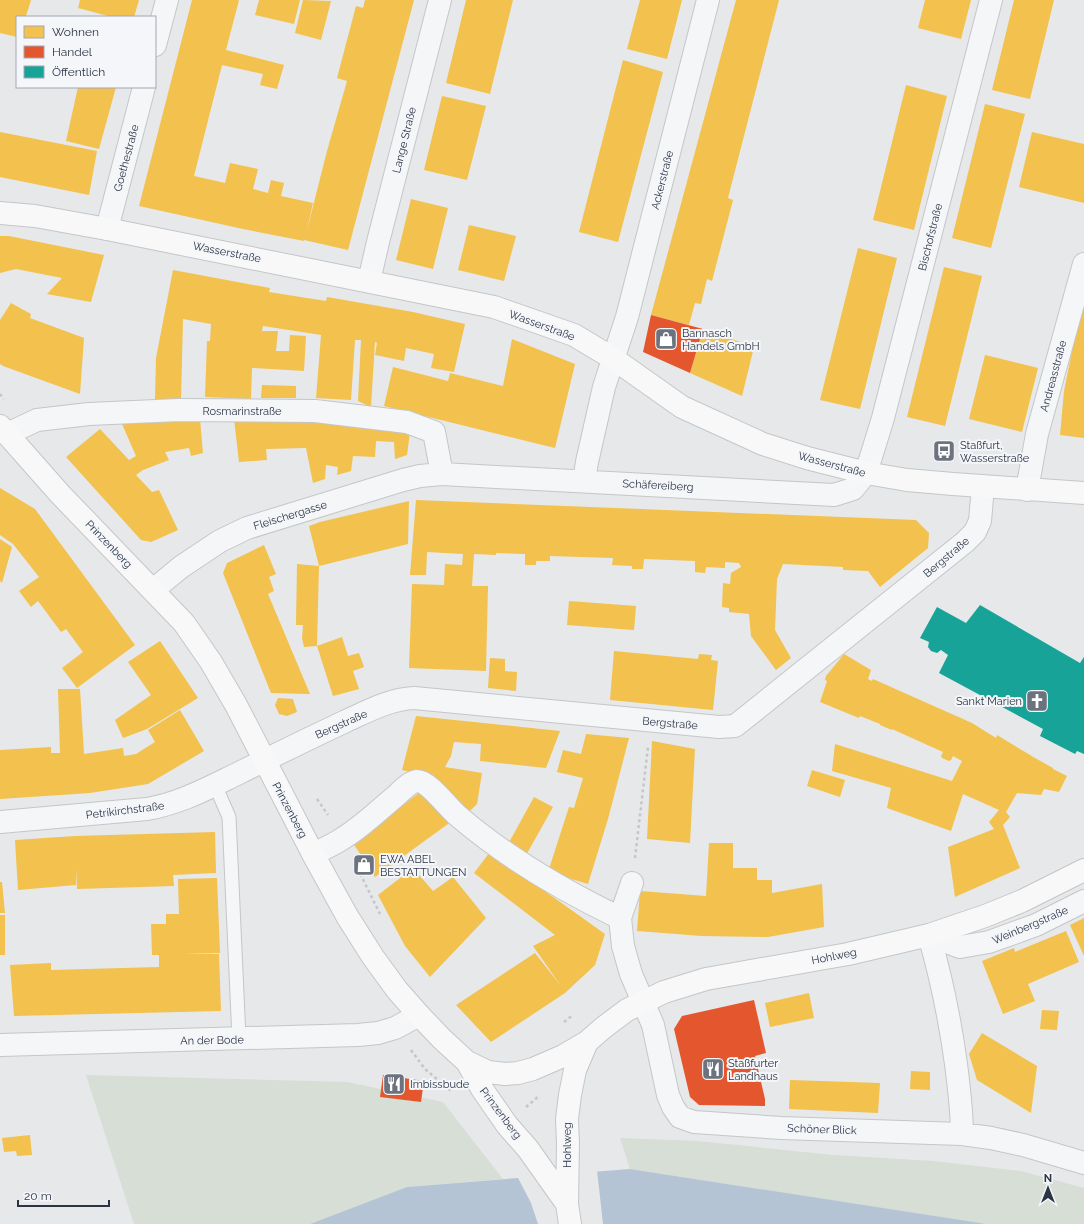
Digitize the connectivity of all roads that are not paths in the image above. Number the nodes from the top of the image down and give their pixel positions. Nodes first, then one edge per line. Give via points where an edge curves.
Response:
1 (167, 0) edge
2 (440, 0) edge
3 (708, 0) edge
4 (991, 0) edge
5 (156, 41) edge
6 (144, 88) edge
7 (0, 213) edge
8 (107, 229) junction
9 (1084, 264) edge
10 (369, 281) junction
11 (614, 359) junction
12 (4, 430) edge
13 (442, 474) junction
14 (866, 474) junction
15 (584, 481) junction
16 (983, 487) junction
17 (1027, 490) junction
18 (1084, 493) edge
19 (152, 590) junction
20 (264, 760) junction
21 (215, 785) junction
22 (0, 822) edge
23 (313, 854) junction
24 (1084, 870) edge
25 (632, 883) road end
26 (1084, 901) edge
27 (620, 918) junction
28 (929, 935) junction
29 (642, 1002) junction
30 (419, 1014) junction
31 (239, 1039) junction
32 (587, 1042) junction
33 (0, 1045) edge
34 (467, 1062) junction
35 (962, 1134) junction
36 (1084, 1163) edge
37 (568, 1214) edge

1 - 5 street
2 - 10 street, Lange Straße
3 - 11 street, Ackerstraße
4 - 14 street, Bischofstraße via 883,418
6 - 8 street, Goethestraße
7 - 8 main road, Wasserstraße via 35,216
8 - 10 main road, Wasserstraße
9 - 17 street, Andreasstraße via 1037,434
10 - 11 main road, Wasserstraße via 494,307 574,335
11 - 14 main road, Wasserstraße via 682,407 763,444
11 - 15 street, Ackerstraße via 604,387
12 - 13 street, Rosmarinstraße via 37,420 89,414 179,410 315,411 407,422 434,432
12 - 19 main road, Prinzenberg via 60,494
13 - 15 street, Schäfereiberg
13 - 19 street, Fleischergasse via 403,480 247,528 220,540
14 - 15 street, Schäfereiberg via 853,489 834,495
14 - 16 main road, Wasserstraße
16 - 17 main road, Wasserstraße
16 - 20 street, Bergstraße via 980,521 975,532 965,542 735,726 719,727 402,698
17 - 18 main road, Wasserstraße
19 - 20 main road, Prinzenberg via 184,623 211,662
20 - 21 street, Petrikirchstraße
20 - 23 main road, Prinzenberg
21 - 22 street, Petrikirchstraße via 166,806
21 - 31 lane via 229,817
23 - 27 street via 354,831 405,787 416,781 425,782 457,815 494,845 576,897
23 - 30 main road, Prinzenberg via 373,957 397,990
24 - 28 main road, Hohlweg via 1022,901
25 - 27 street
26 - 28 street, Weinbergstraße via 1036,925 989,942 960,948
27 - 29 street, Schöner Blick via 623,946
28 - 29 main road, Hohlweg via 848,954 706,979
28 - 35 street via 951,1032 962,1114
29 - 32 main road, Hohlweg via 609,1023
29 - 35 street, Schöner Blick via 653,1025 668,1095 680,1117 694,1122 781,1128
30 - 31 street, An der Bode via 395,1028 378,1033
30 - 34 main road, Prinzenberg
31 - 33 street, An der Bode
32 - 34 main road, Hohlweg via 551,1061 518,1073 488,1072
32 - 37 main road, Hohlweg via 575,1070 567,1119
34 - 37 main road, Prinzenberg via 507,1125 528,1149
35 - 36 street, Schöner Blick via 1023,1145

